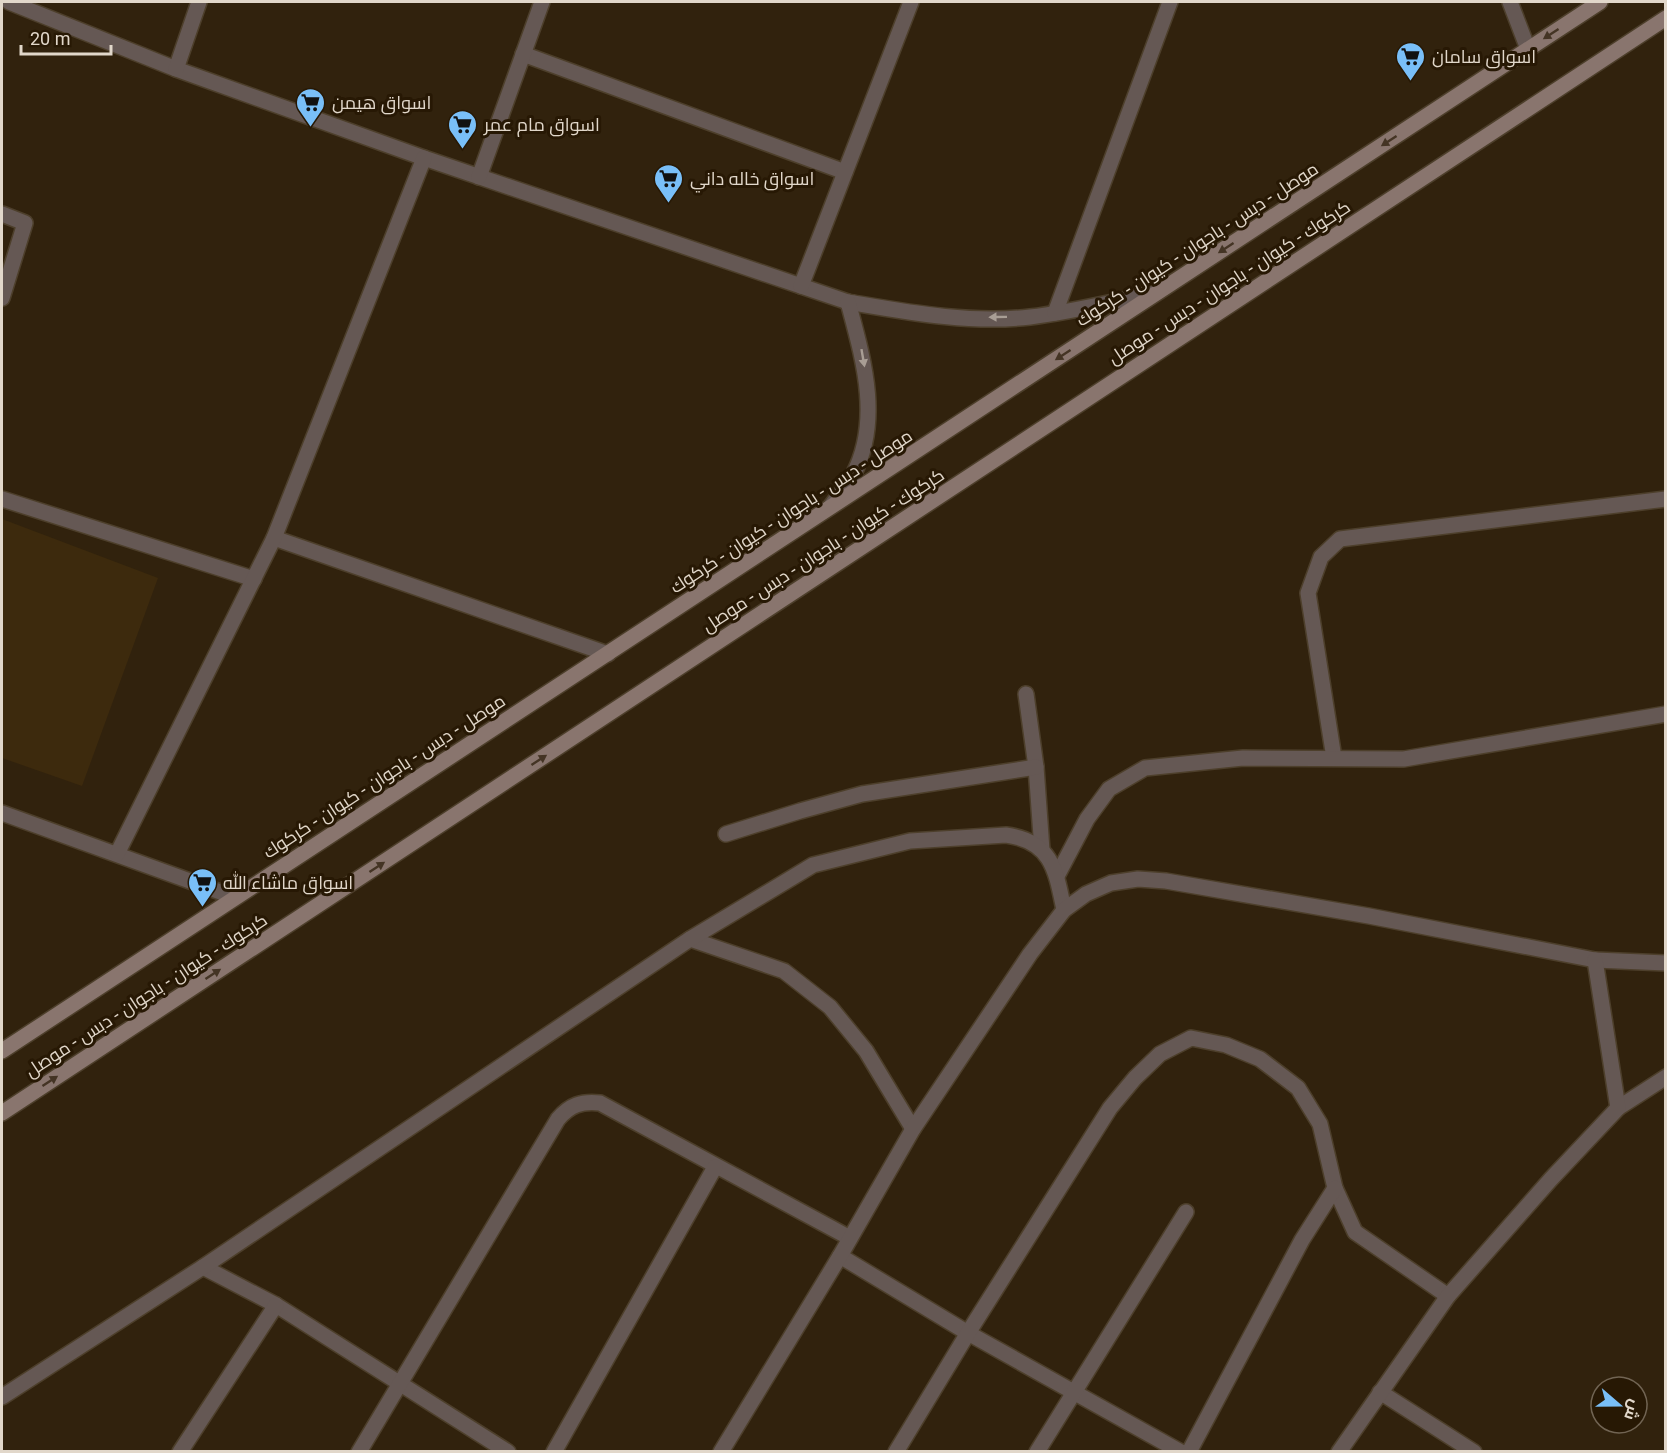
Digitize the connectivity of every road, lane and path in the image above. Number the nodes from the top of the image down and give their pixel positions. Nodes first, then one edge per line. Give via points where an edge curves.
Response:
1 (9, 2) edge
2 (199, 2) edge
3 (542, 2) edge
4 (911, 2) edge
5 (1170, 2) edge
6 (1510, 2) edge
7 (1600, 2) edge
8 (1665, 18) edge
9 (1528, 49) junction
10 (523, 54) junction
11 (176, 69) junction
12 (424, 158) junction
13 (845, 172) junction
14 (479, 177) junction
15 (2, 214) edge
16 (801, 286) junction
17 (1159, 292) junction
18 (2, 298) edge
19 (848, 302) junction
20 (1055, 313) junction
21 (2, 499) edge
22 (1665, 499) edge
23 (828, 510) junction
24 (274, 538) junction
25 (254, 579) junction
26 (608, 654) junction
27 (1026, 694) dead end
28 (1665, 714) edge
29 (1334, 758) junction
30 (1036, 767) junction
31 (2, 813) edge
32 (726, 834) dead end
33 (1042, 850) junction
34 (117, 854) junction
35 (1057, 876) junction
36 (234, 897) junction
37 (1064, 910) junction
38 (690, 939) junction
39 (1595, 960) junction
40 (1665, 963) edge
41 (2, 1051) edge
42 (1665, 1077) edge
43 (1618, 1108) junction
44 (2, 1113) edge
45 (914, 1129) junction
46 (715, 1167) junction
47 (1335, 1188) junction
48 (1186, 1212) dead end
49 (850, 1238) junction
50 (840, 1256) junction
51 (203, 1267) junction
52 (1448, 1296) junction
53 (276, 1305) junction
54 (968, 1333) junction
55 (400, 1384) junction
56 (1073, 1390) junction
57 (1380, 1392) junction
58 (2, 1397) edge
59 (180, 1452) edge
60 (359, 1452) edge
61 (508, 1452) edge
62 (554, 1452) edge
63 (721, 1452) edge
64 (896, 1452) edge
65 (1037, 1452) edge
66 (1181, 1452) edge
67 (1189, 1452) edge
68 (1339, 1452) edge
69 (1473, 1452) edge

1 - 11 street
2 - 11 street
3 - 10 street
4 - 13 street
5 - 20 street
6 - 9 street
7 -> 9 main road, موصل - دبس - باجوان - كيوان - كركوك
44 -> 8 main road, كركوك - كيوان - باجوان - دبس - موصل
9 -> 17 main road, موصل - دبس - باجوان - كيوان - كركوك
10 - 13 street
10 - 14 street
11 - 12 street
12 - 14 street
12 - 24 street
13 - 16 street
14 - 16 street
15 - 18 street via 25,223
16 - 19 street
17 - 20 street
17 -> 23 main road, موصل - دبس - باجوان - كيوان - كركوك
20 -> 19 street via 968,318
19 -> 23 street via 861,350 869,417 853,475
21 - 25 street
22 - 29 street via 1340,539 1321,557 1308,593
23 - 26 main road, موصل - دبس - باجوان - كيوان - كركوك
24 - 25 street
24 - 26 street
25 - 34 street
26 - 36 main road, موصل - دبس - باجوان - كيوان - كركوك
27 - 30 street
28 - 29 street via 1404,759
29 - 35 street via 1243,758 1145,768 1109,789 1087,819
30 - 32 street via 862,794
30 - 33 street
31 - 34 street
33 - 35 street
33 - 38 street via 1019,837 1006,835 899,843 813,865
34 - 36 street
35 - 37 street
36 - 41 main road, موصل - دبس - باجوان - كيوان - كركوك
37 - 39 street via 1111,883 1138,879 1166,881
37 - 45 street via 1030,954
38 - 45 street via 784,971 830,1007 866,1051
38 - 51 street
39 - 40 street
39 - 43 street
42 - 43 street
43 - 52 street
45 - 49 street
46 - 49 street
46 - 55 street via 600,1103 576,1104 566,1110
46 - 62 street
47 - 52 street via 1355,1232
47 - 54 street via 1320,1124 1298,1088 1260,1059 1226,1045 1191,1038 1160,1054 1110,1108
47 - 67 street via 1302,1240
48 - 56 street
49 - 50 street
50 - 54 street
50 - 63 street
51 - 53 street
51 - 58 street
52 - 57 street
53 - 55 street
53 - 59 street
54 - 56 street
54 - 64 street
55 - 60 street
55 - 61 street
56 - 65 street
56 - 66 street
57 - 68 street
57 - 69 street

